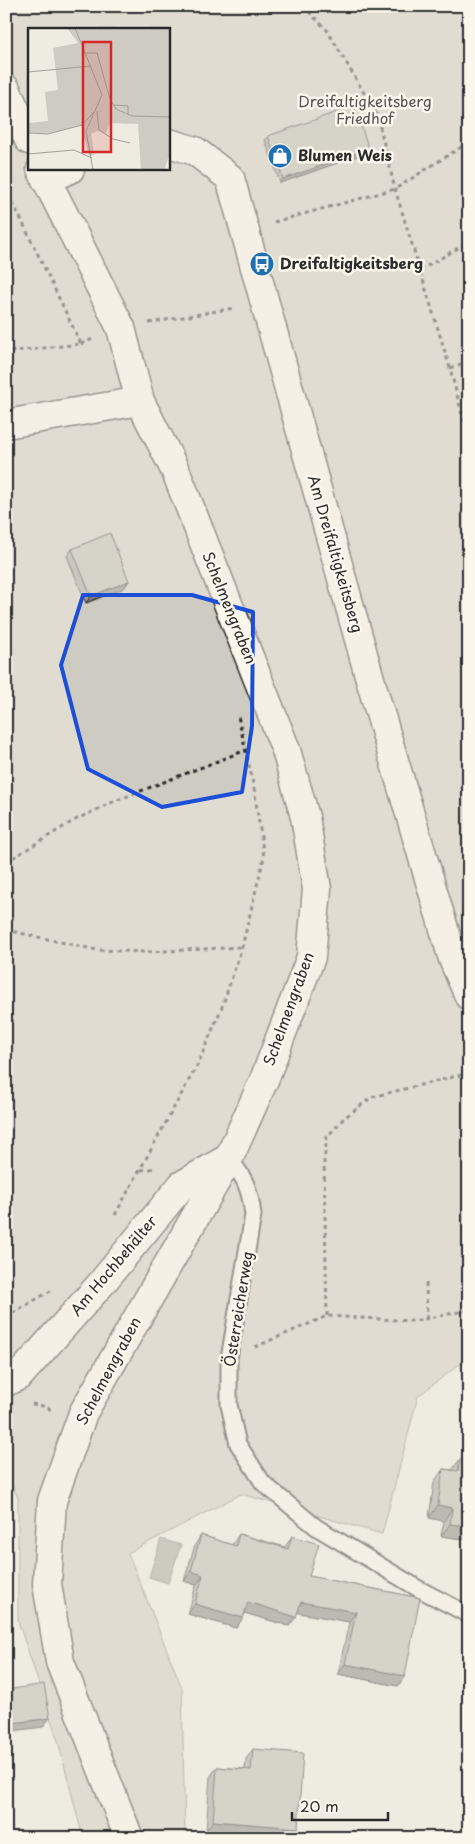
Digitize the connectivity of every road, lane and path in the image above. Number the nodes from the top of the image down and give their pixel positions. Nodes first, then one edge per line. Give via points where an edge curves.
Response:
1 (303, 6) edge
2 (6, 90) edge
3 (28, 138) edge
4 (469, 142) edge
5 (170, 144) edge
6 (65, 170) edge
7 (44, 174) edge
8 (6, 188) edge
9 (395, 189) junction
10 (244, 230) junction
11 (469, 242) edge
12 (420, 270) junction
13 (265, 303) junction
14 (121, 328) junction
15 (6, 352) edge
16 (469, 362) edge
17 (450, 368) junction
18 (140, 401) junction
19 (6, 424) edge
20 (469, 441) edge
21 (237, 712) dead end
22 (246, 750) junction
23 (6, 862) edge
24 (6, 930) edge
25 (242, 947) junction
26 (469, 996) edge
27 (469, 1073) edge
28 (229, 1158) junction
29 (112, 1220) dead end
30 (426, 1283) dead end
31 (57, 1286) dead end
32 (469, 1310) edge
33 (327, 1316) junction
34 (6, 1317) edge
35 (427, 1318) junction
36 (229, 1358) junction
37 (6, 1382) edge
38 (469, 1615) edge
39 (129, 1838) edge

1 - 9 path via 326,30 377,115
2 - 3 street
4 - 9 path
5 - 10 street, Am Dreifaltigkeitsberg via 195,151 230,178
6 - 7 street
7 - 14 street, Schelmengraben
8 - 15 path via 81,344
9 - 10 path
9 - 12 path
10 - 13 street, Am Dreifaltigkeitsberg
11 - 12 path
12 - 17 path
13 - 14 path
13 - 26 street, Am Dreifaltigkeitsberg via 375,696 453,960
14 - 18 street, Schelmengraben
16 - 17 path
17 - 20 path
18 - 19 street
18 - 28 street, Schelmengraben via 176,472 286,750 305,817 317,889 311,957 264,1080
21 - 22 path
22 - 23 path via 75,820
22 - 25 path via 264,857
24 - 25 path via 97,950 146,952
25 - 29 path via 198,1064
27 - 33 path via 372,1097 344,1118 327,1137 324,1161
28 - 36 lane, Österreicherweg via 244,1177 253,1215
28 - 37 street, Am Hochbehälter via 182,1185 100,1285 19,1376
28 - 39 street, Schelmengraben via 83,1413 52,1501 46,1584 60,1662
30 - 35 path
31 - 34 path
32 - 35 path
33 - 35 path via 414,1321
33 - 36 path
36 - 38 lane, Österreicherweg via 229,1404 238,1444 263,1483 316,1527

